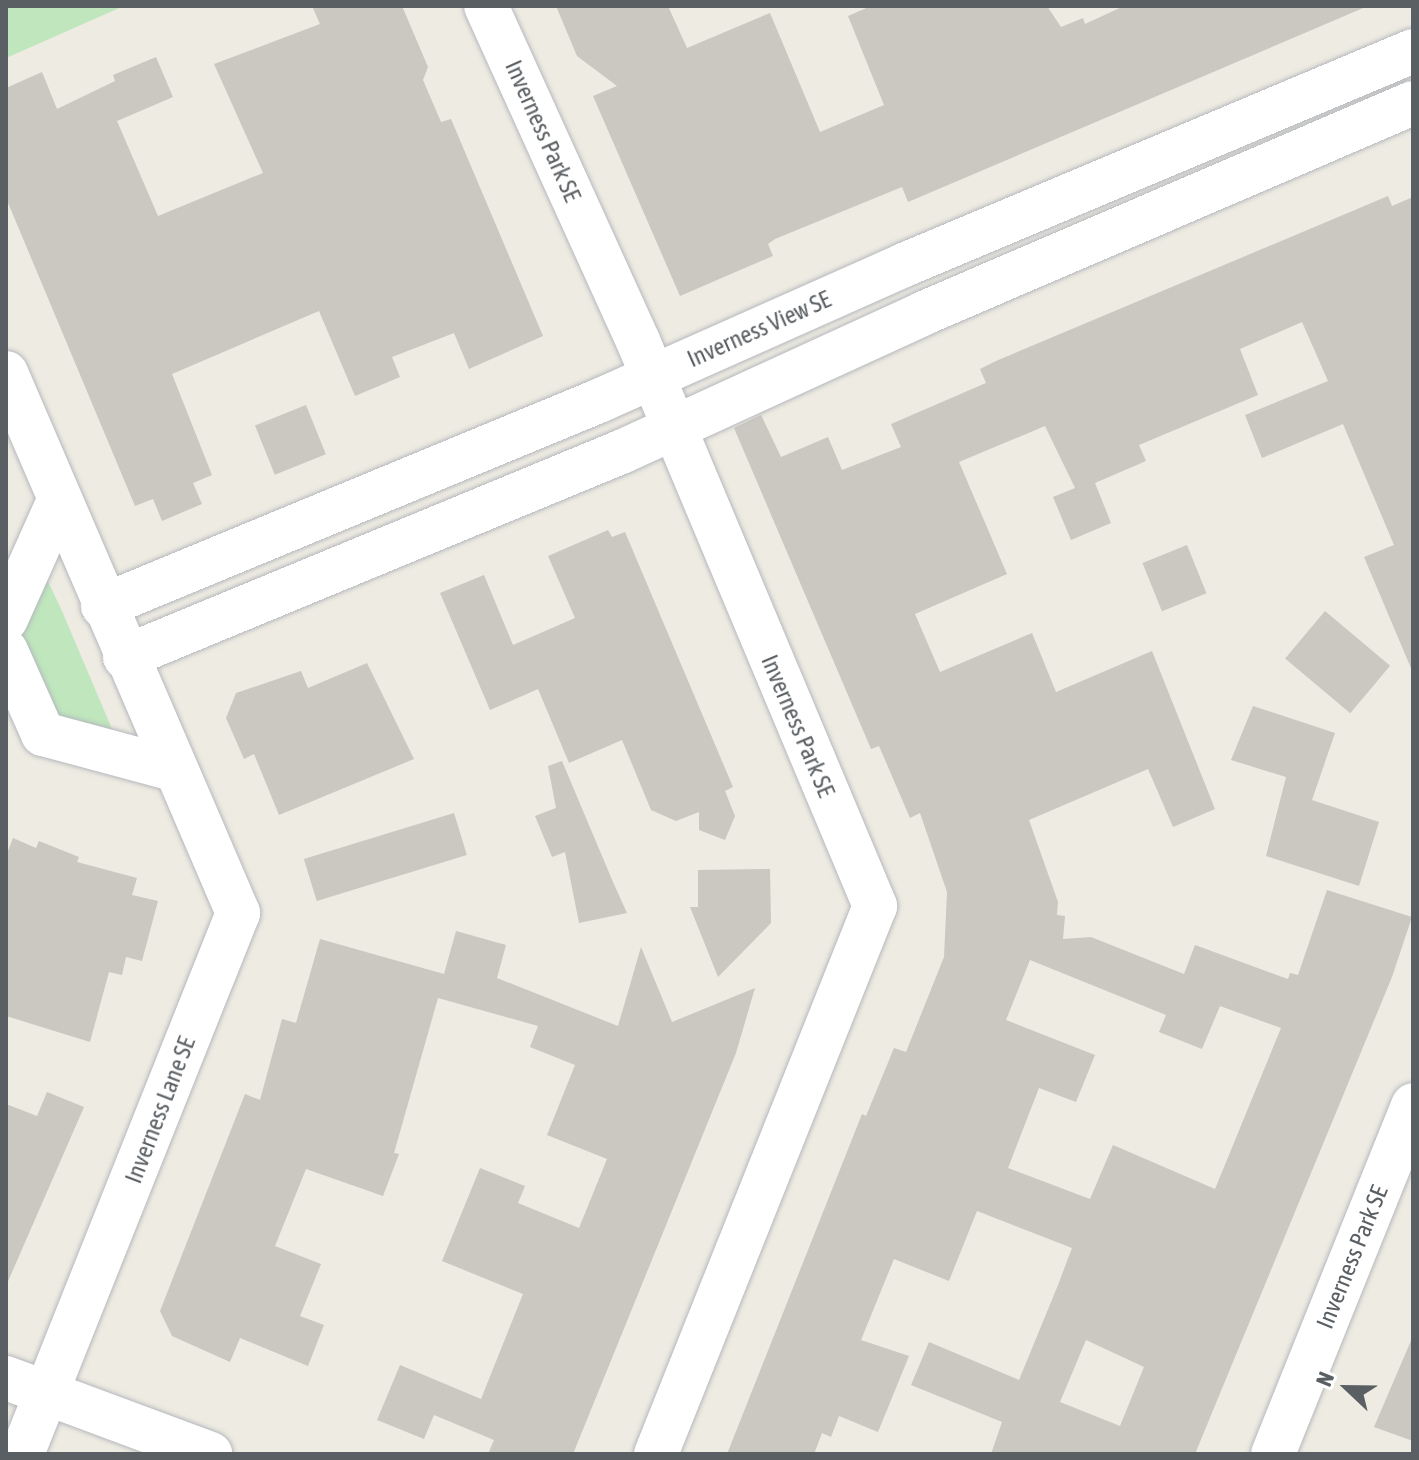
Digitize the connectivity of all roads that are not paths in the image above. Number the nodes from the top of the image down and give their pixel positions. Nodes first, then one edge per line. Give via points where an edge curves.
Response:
1 (486, 6) edge
2 (1413, 51) edge
3 (1413, 103) edge
4 (6, 373) edge
5 (653, 376) junction
6 (672, 429) junction
7 (58, 503) junction
8 (103, 606) junction
9 (6, 619) edge
10 (6, 651) edge
11 (125, 657) junction
12 (174, 769) junction
13 (1413, 1105) edge
14 (6, 1378) edge
15 (49, 1393) junction
16 (22, 1454) edge
17 (210, 1454) edge
18 (656, 1454) edge
19 (1273, 1454) edge

1 - 5 street, Inverness Park SE
2 - 5 street, Inverness View SE
3 - 6 street via 924,313
4 - 7 street, Inverness Lane SE
5 - 6 street, Inverness Park SE
5 - 8 street, Inverness View SE
6 - 11 street
6 - 18 street, Inverness Park SE via 875,906
7 - 8 street, Inverness Lane SE
7 - 9 street
8 - 11 street, Inverness Lane SE
10 - 12 street via 43,734
11 - 12 street, Inverness Lane SE
12 - 15 street, Inverness Lane SE via 238,913
13 - 19 street, Inverness Park SE
14 - 15 street
15 - 16 street, Inverness Lane SE
15 - 17 street

